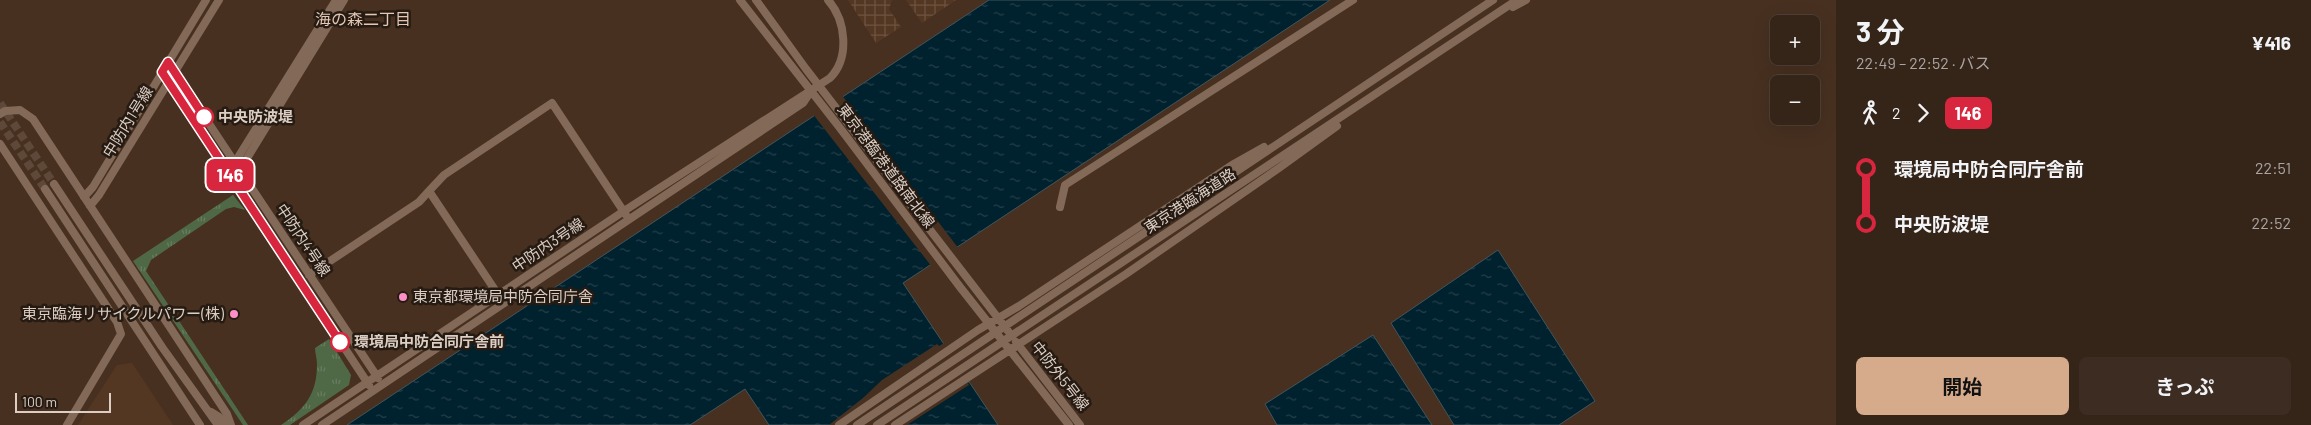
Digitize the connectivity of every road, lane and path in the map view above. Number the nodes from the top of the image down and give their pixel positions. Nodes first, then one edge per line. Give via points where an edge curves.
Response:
1 (206, 0) edge
2 (219, 0) edge
3 (336, 0) edge
4 (344, 0) edge
5 (740, 0) edge
6 (756, 0) edge
7 (828, 0) edge
8 (1353, 0) edge
9 (1493, 0) edge
10 (1517, 0) edge
11 (1526, 0) edge
12 (1497, 14) junction
13 (168, 62) junction
14 (162, 72) junction
15 (174, 72) junction
16 (169, 82) junction
17 (820, 85) junction
18 (811, 91) junction
19 (1359, 107) junction
20 (0, 114) edge
21 (1318, 117) junction
22 (0, 144) edge
23 (237, 167) junction
24 (228, 173) junction
25 (233, 180) junction
26 (54, 184) tunnel mouth
27 (45, 189) tunnel mouth
28 (429, 191) junction
29 (84, 197) junction
30 (90, 206) junction
31 (1060, 207) dead end
32 (624, 211) junction
33 (629, 219) junction
34 (309, 275) junction
35 (499, 295) junction
36 (504, 303) junction
37 (998, 318) junction
38 (989, 323) junction
39 (1018, 344) junction
40 (1009, 349) junction
41 (376, 376) junction
42 (366, 382) junction
43 (382, 384) junction
44 (372, 390) junction
45 (209, 411) junction
46 (67, 425) edge
47 (200, 425) edge
48 (218, 425) edge
49 (226, 425) edge
50 (231, 425) edge
51 (303, 425) edge
52 (322, 425) edge
53 (839, 425) edge
54 (857, 425) edge
55 (877, 425) edge
56 (895, 425) edge
57 (1069, 425) edge
58 (1080, 425) edge

1 - 13 street, 中防内1号線
2 - 15 street, 中防内1号線
3 - 23 street
4 - 23 street
5 - 18 street, 東京港臨港道路南北線
6 - 17 street, 東京港臨港道路南北線
7 - 17 street, 中防内3号線 via 840,20 843,44 837,68
8 - 31 street via 1065,185
9 - 21 street, 東京港臨海道路
10 - 12 street, 東京港臨海道路
11 - 12 street
12 - 19 street, 東京港臨海道路
13 - 14 street, 中防内1号線
13 - 15 street, 中防内4号線
14 - 16 street, 中防内4号線
14 - 29 street, 中防内1号線
15 - 16 street, 中防内1号線
15 - 23 street, 中防内4号線
16 - 24 street, 中防内4号線
16 - 30 street, 中防内1号線
17 - 18 street, 中防内3号線
17 - 37 street, 東京港臨港道路南北線
18 - 32 street, 中防内3号線
18 - 33 street, 中防内3号線 via 803,103
18 - 38 street, 東京港臨港道路南北線
19 - 39 street via 1279,168
19 - 55 street, 東京港臨海道路
20 - 29 street via 20,110 33,120
21 - 37 street via 1232,165
21 - 54 street, 東京港臨海道路
22 - 46 street via 117,322 121,334
23 - 24 street
23 - 25 street
23 - 34 street, 中防内4号線
24 - 25 street, 中防内4号線
25 - 42 street, 中防内4号線
26 - 45 street
27 - 47 street
28 - 32 street via 444,175 552,103
28 - 34 street via 419,202
28 - 35 street
29 - 30 street
30 - 50 street via 222,406
32 - 33 street
32 - 35 street, 中防内3号線
33 - 36 street, 中防内3号線
34 - 41 street, 中防内4号線
35 - 36 street
35 - 41 street, 中防内3号線
36 - 43 street, 中防内3号線
37 - 38 street
37 - 39 street, 東京港臨港道路南北線
38 - 40 street, 東京港臨港道路南北線
38 - 53 street
39 - 40 street
39 - 58 street, 中防外5号線
40 - 56 street
40 - 57 street, 中防外5号線
41 - 42 street, 中防内3号線
41 - 43 street, 中防内4号線
42 - 44 street, 中防内4号線
42 - 51 street, 中防内3号線
43 - 44 street, 中防内3号線
44 - 52 street, 中防内3号線
45 - 48 street
45 - 49 street

